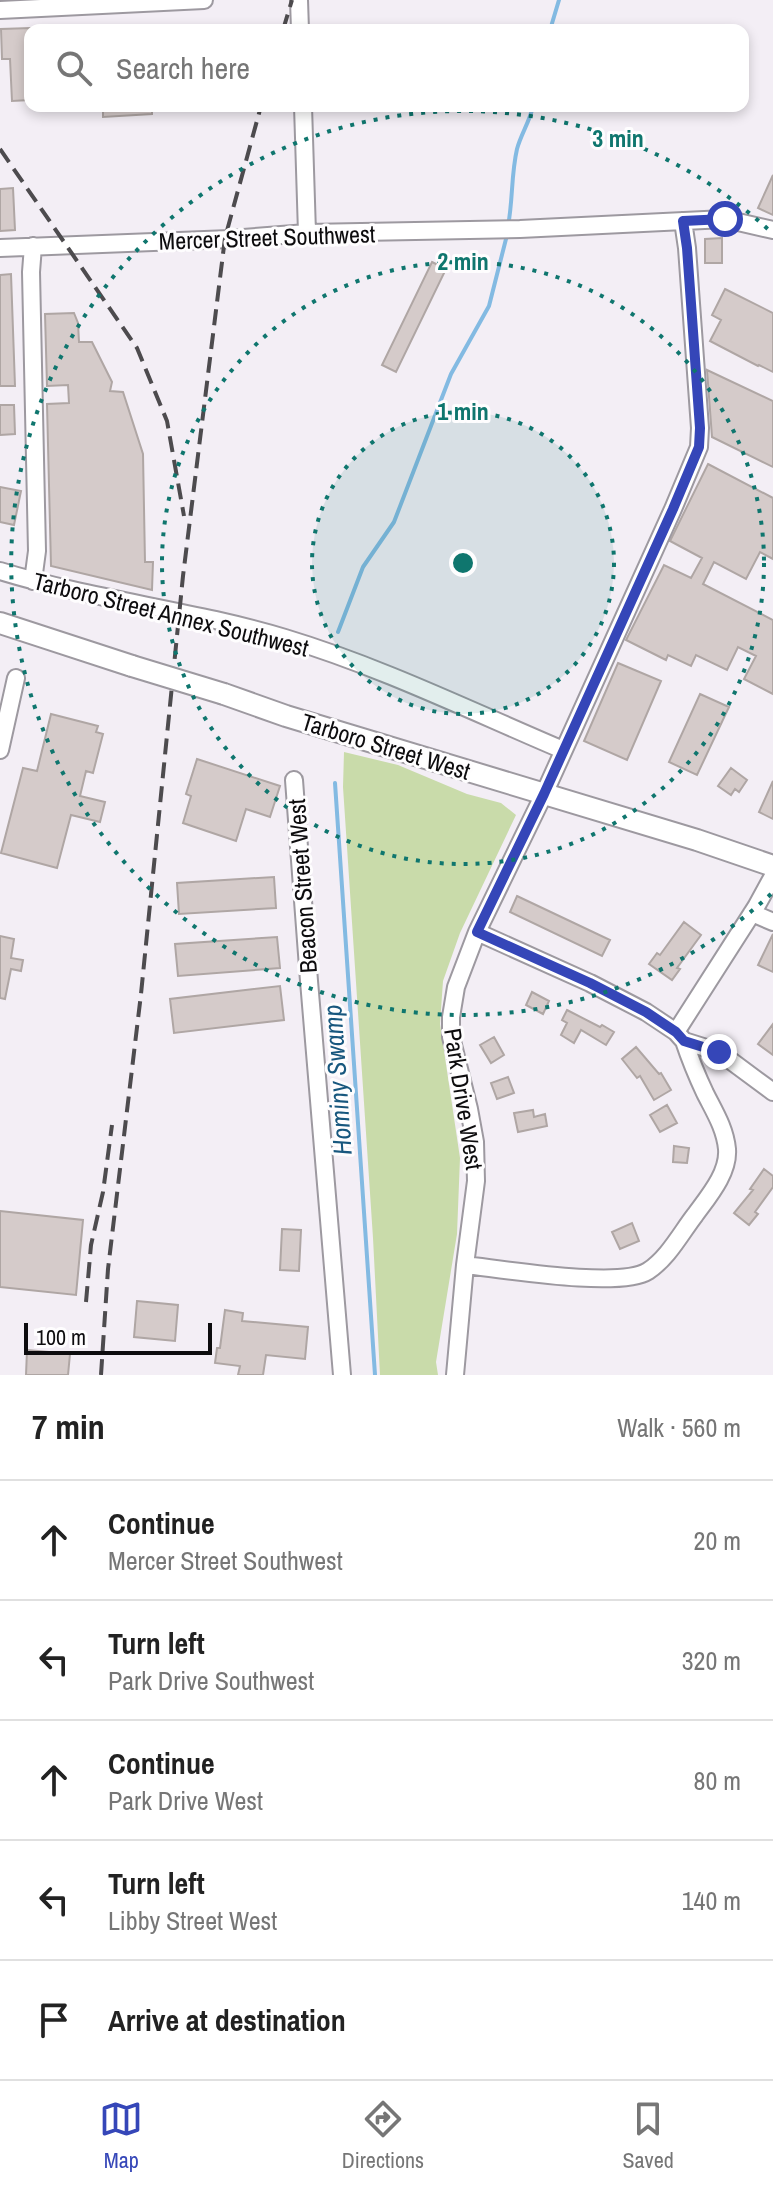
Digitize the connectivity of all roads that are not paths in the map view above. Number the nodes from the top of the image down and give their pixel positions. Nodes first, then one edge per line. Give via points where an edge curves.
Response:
1 (204, 0) edge
2 (299, 0) edge
3 (71, 3) edge
4 (0, 10) edge
5 (300, 24) edge
6 (303, 112) edge
7 (683, 221) junction
8 (773, 230) edge
9 (307, 233) junction
10 (33, 246) junction
11 (0, 248) edge
12 (0, 571) edge
13 (33, 581) junction
14 (0, 623) edge
15 (16, 678) dead end
16 (0, 750) edge
17 (563, 750) junction
18 (294, 780) dead end
19 (544, 794) junction
20 (773, 866) edge
21 (773, 876) edge
22 (752, 913) junction
23 (773, 922) edge
24 (477, 932) junction
25 (680, 1037) junction
26 (773, 1092) edge
27 (465, 1265) junction
28 (342, 1375) edge
29 (455, 1375) edge

1 - 3 street
2 - 5 street
3 - 4 street
6 - 9 street
7 - 8 street, Mercer Street Southwest via 725,219
7 - 9 street, Mercer Street Southwest
7 - 17 street, Park Drive West via 699,447
9 - 10 street, Mercer Street Southwest
10 - 11 street, Mercer Street Southwest
10 - 13 street
12 - 13 street, Tarboro Street Annex Southwest
13 - 17 street, Tarboro Street Annex Southwest via 289,639
14 - 19 main road, Tarboro Street West, bridge
15 - 16 street
17 - 19 street, Park Drive West
18 - 28 street, Beacon Street West
19 - 20 main road, Tarboro Street West
19 - 24 street, Park Drive West
21 - 22 street
22 - 23 street
22 - 25 street
24 - 25 street via 590,983
24 - 27 street, Park Drive West via 451,1017 476,1154
25 - 26 street via 719,1052
25 - 27 street via 719,1119 727,1155 708,1198 659,1262 639,1275 619,1279
27 - 29 street, Park Drive West

